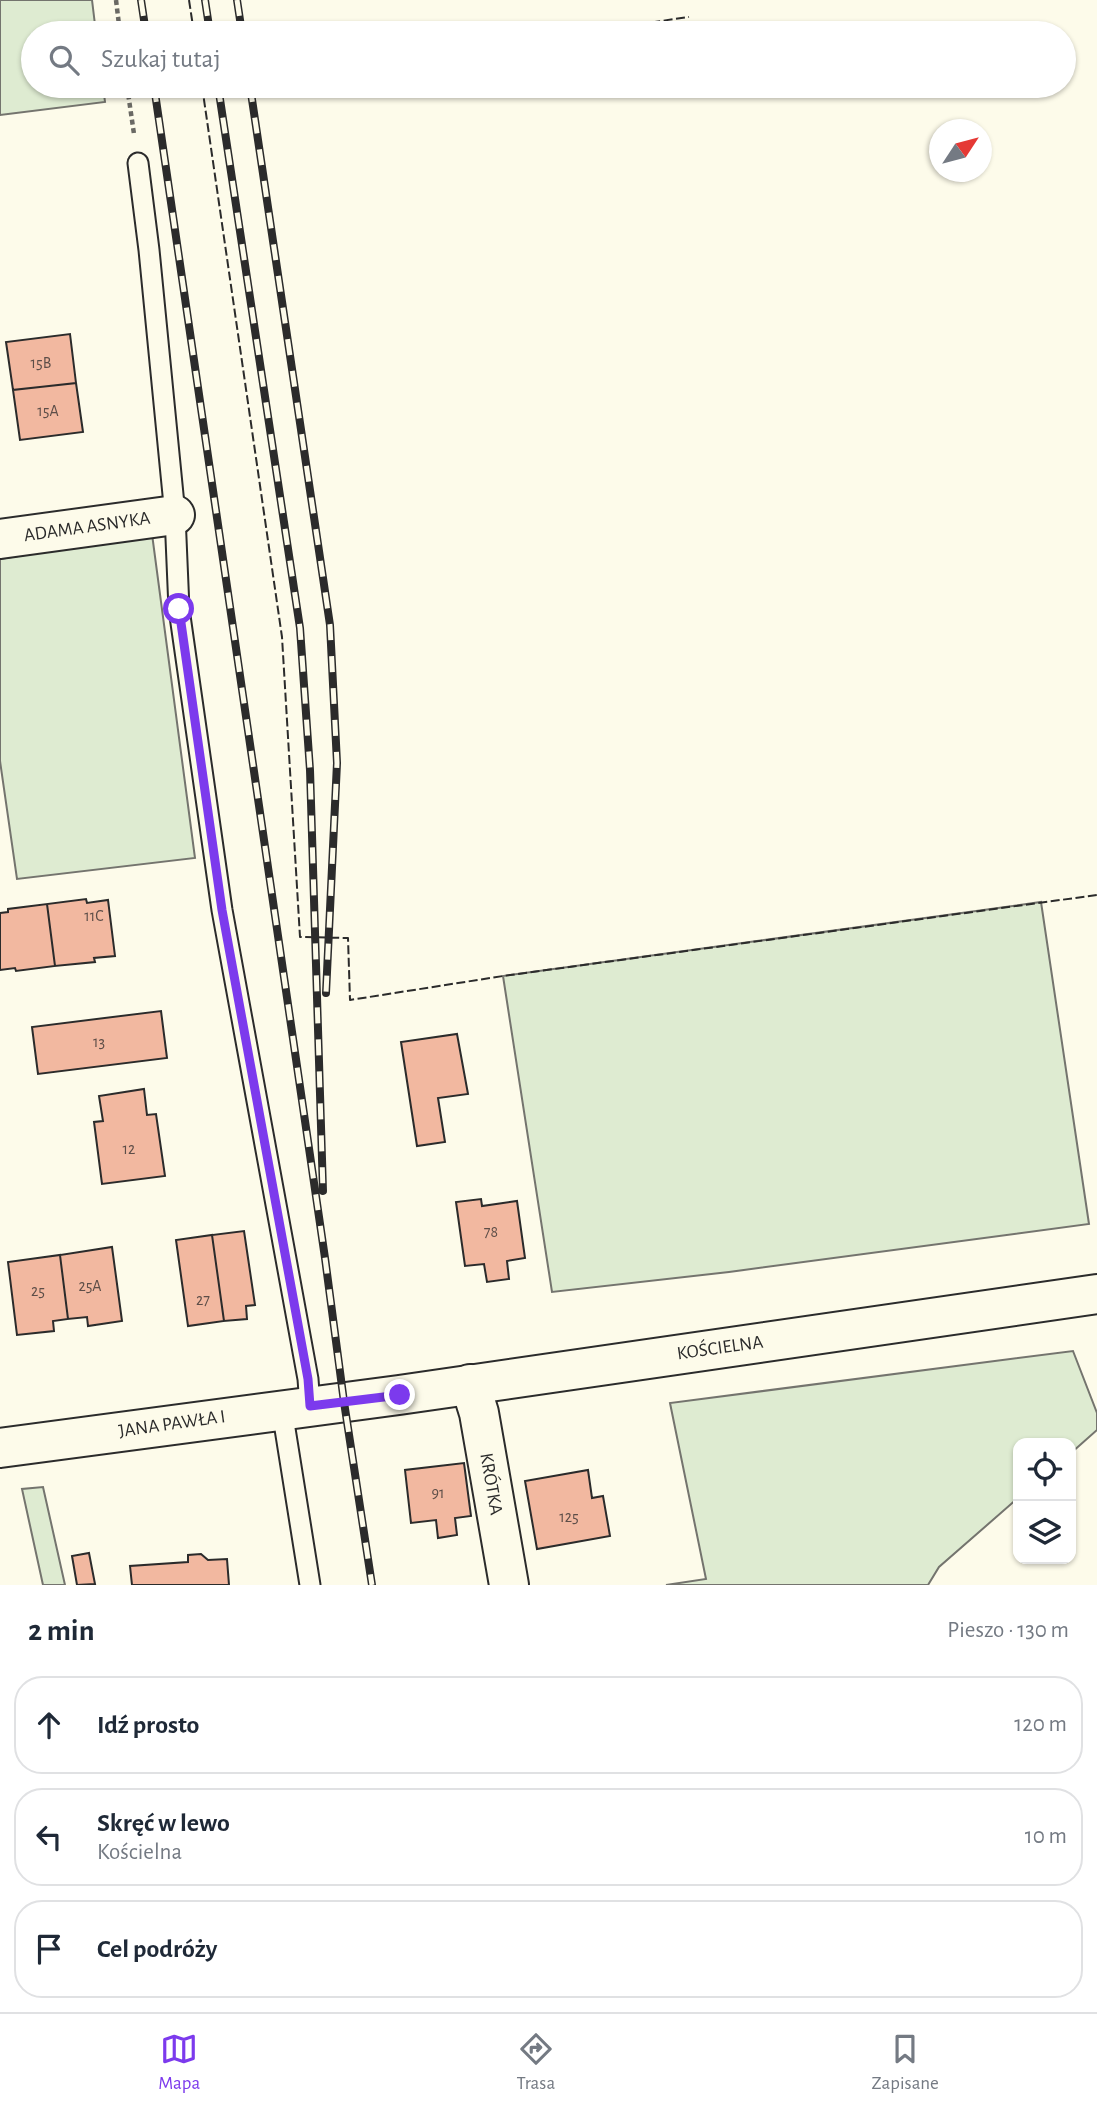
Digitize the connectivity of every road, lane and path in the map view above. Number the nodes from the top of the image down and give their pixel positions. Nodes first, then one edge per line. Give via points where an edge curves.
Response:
1 (116, 0) edge
2 (119, 21) edge
3 (129, 98) edge
4 (138, 163) joint
5 (175, 515) junction
6 (0, 539) edge
7 (1097, 1294) edge
8 (470, 1384) junction
9 (312, 1406) junction
10 (0, 1448) edge
11 (310, 1585) edge
12 (509, 1585) edge

1 - 2 path
3 - 4 path
4 - 5 lane
5 - 6 street, ADAMA ASNYKA
5 - 9 lane via 179,609 222,910
7 - 8 street, KOŚCIELNA
8 - 9 street, KOŚCIELNA
8 - 12 street, KRÓTKA
9 - 10 street, JANA PAWŁA I
9 - 11 lane

